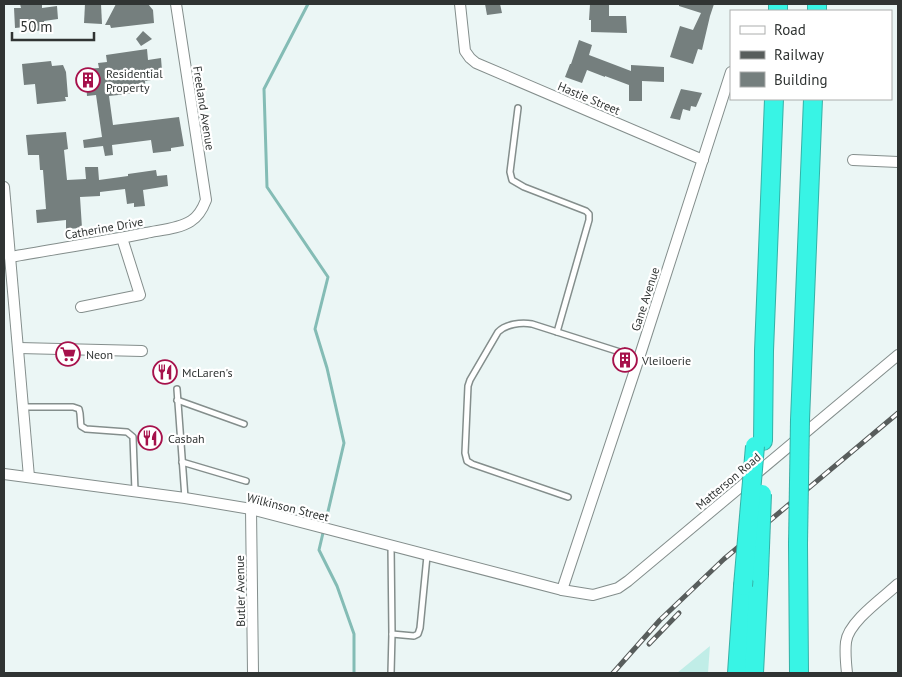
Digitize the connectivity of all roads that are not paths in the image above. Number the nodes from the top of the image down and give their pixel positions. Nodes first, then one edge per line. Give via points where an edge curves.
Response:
1 (176, 4) edge
2 (460, 4) edge
3 (730, 75) edge
4 (774, 100) edge
5 (813, 100) edge
6 (518, 108) dead end
7 (703, 160) junction
8 (853, 160) dead end
9 (898, 162) edge
10 (4, 187) edge
11 (199, 214) joint
12 (122, 238) junction
13 (10, 257) junction
14 (81, 307) dead end
15 (557, 332) junction
16 (19, 348) junction
17 (142, 351) dead end
18 (623, 353) dead end
19 (898, 355) edge
20 (177, 389) dead end
21 (178, 400) junction
22 (24, 407) junction
23 (244, 424) dead end
24 (759, 444) junction
25 (182, 462) junction
26 (4, 474) edge
27 (30, 477) junction
28 (246, 481) dead end
29 (135, 491) junction
30 (568, 497) dead end
31 (185, 498) junction
32 (251, 509) junction
33 (391, 546) junction
34 (427, 556) junction
35 (898, 584) edge
36 (798, 585) junction
37 (562, 590) junction
38 (392, 634) junction
39 (253, 673) edge
40 (391, 673) edge
41 (737, 673) edge
42 (754, 673) edge
43 (794, 673) edge
44 (799, 673) edge
45 (848, 673) edge

1 - 11 street, Freeland Avenue via 206,200
2 - 7 street, Hastie Street via 467,55 473,61
3 - 7 street, Gane Avenue
4 - 24 highway
5 - 36 highway, bridge via 800,420
6 - 15 lane via 510,172 512,180 589,214
7 - 37 street, Gane Avenue via 635,357
8 - 9 street
10 - 13 street
11 - 12 street, Catherine Drive via 178,227
12 - 13 street, Catherine Drive
12 - 14 street via 140,295
13 - 16 street
15 - 18 lane
15 - 30 lane via 524,323 513,324 498,332 468,386 465,453 472,464
16 - 17 street
16 - 22 street
19 - 37 street, Matterson Road via 624,585 592,595
20 - 21 lane
21 - 23 lane
21 - 25 lane
22 - 27 street
22 - 29 lane via 73,407 79,409 81,426 86,429 127,432 133,437
24 - 41 highway, bridge
24 - 42 highway, bridge via 759,574
25 - 28 lane
25 - 31 lane
26 - 27 street, Wilkinson Street
27 - 29 street, Wilkinson Street
29 - 31 street, Wilkinson Street
31 - 32 street, Wilkinson Street
32 - 33 street, Wilkinson Street
32 - 39 street, Butler Avenue
33 - 34 street, Wilkinson Street
33 - 38 lane
34 - 37 street, Wilkinson Street
34 - 38 lane via 418,634
35 - 45 street via 856,622 848,634
36 - 43 highway
36 - 44 highway
38 - 40 lane

